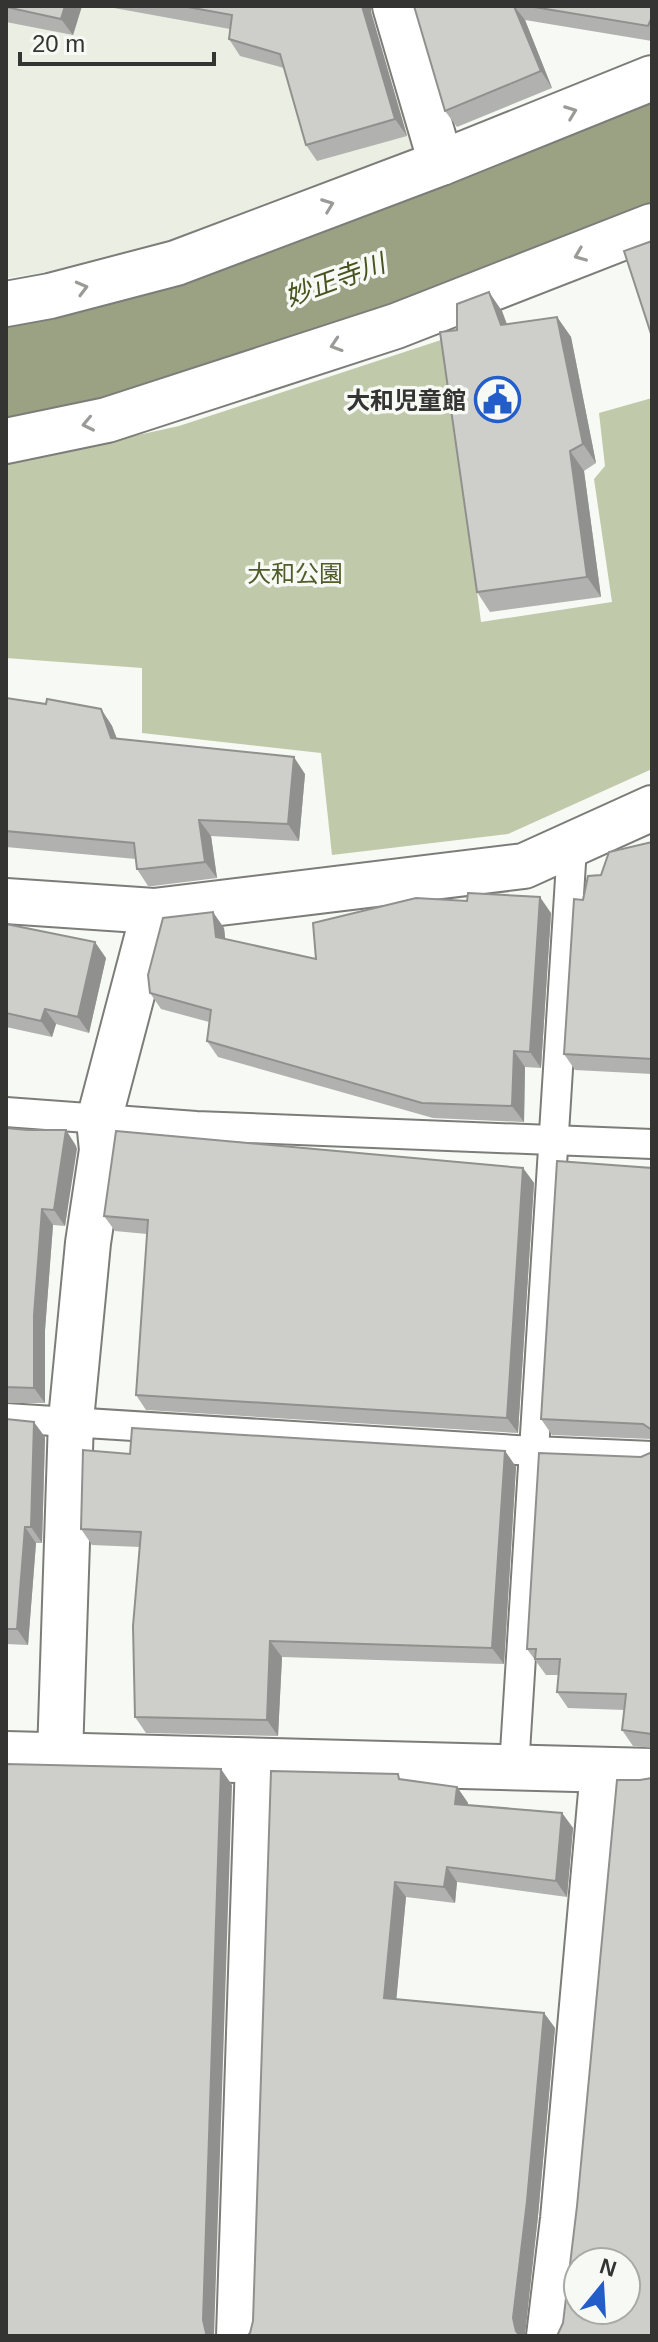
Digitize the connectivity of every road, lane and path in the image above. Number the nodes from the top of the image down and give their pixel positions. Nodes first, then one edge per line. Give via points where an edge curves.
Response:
1 (395, 6) edge
2 (652, 78) edge
3 (441, 163) junction
4 (652, 226) edge
5 (6, 304) edge
6 (6, 441) edge
7 (652, 808) edge
8 (572, 847) junction
9 (6, 901) edge
10 (154, 911) junction
11 (6, 1112) edge
12 (99, 1120) junction
13 (552, 1140) junction
14 (652, 1144) edge
15 (6, 1418) edge
16 (71, 1420) junction
17 (533, 1451) junction
18 (652, 1456) edge
19 (6, 1754) edge
20 (60, 1755) junction
21 (258, 1761) junction
22 (514, 1768) junction
23 (603, 1770) junction
24 (652, 1771) edge
25 (239, 2336) edge
26 (549, 2336) edge

1 - 3 street
3 -> 2 street
5 -> 3 street via 176,263
4 -> 6 street via 396,326 107,420
7 - 8 street
8 - 10 street via 524,866
8 - 13 lane
9 - 10 street
10 - 12 street
11 - 12 lane
12 - 13 lane
12 - 16 street via 102,1150
13 - 14 lane
13 - 17 lane
15 - 16 lane
16 - 17 lane
16 - 20 street
17 - 18 lane
17 - 22 lane
19 - 20 street
20 - 21 street
21 - 22 street
21 - 25 street
22 - 23 street
23 - 24 street
23 - 26 street

